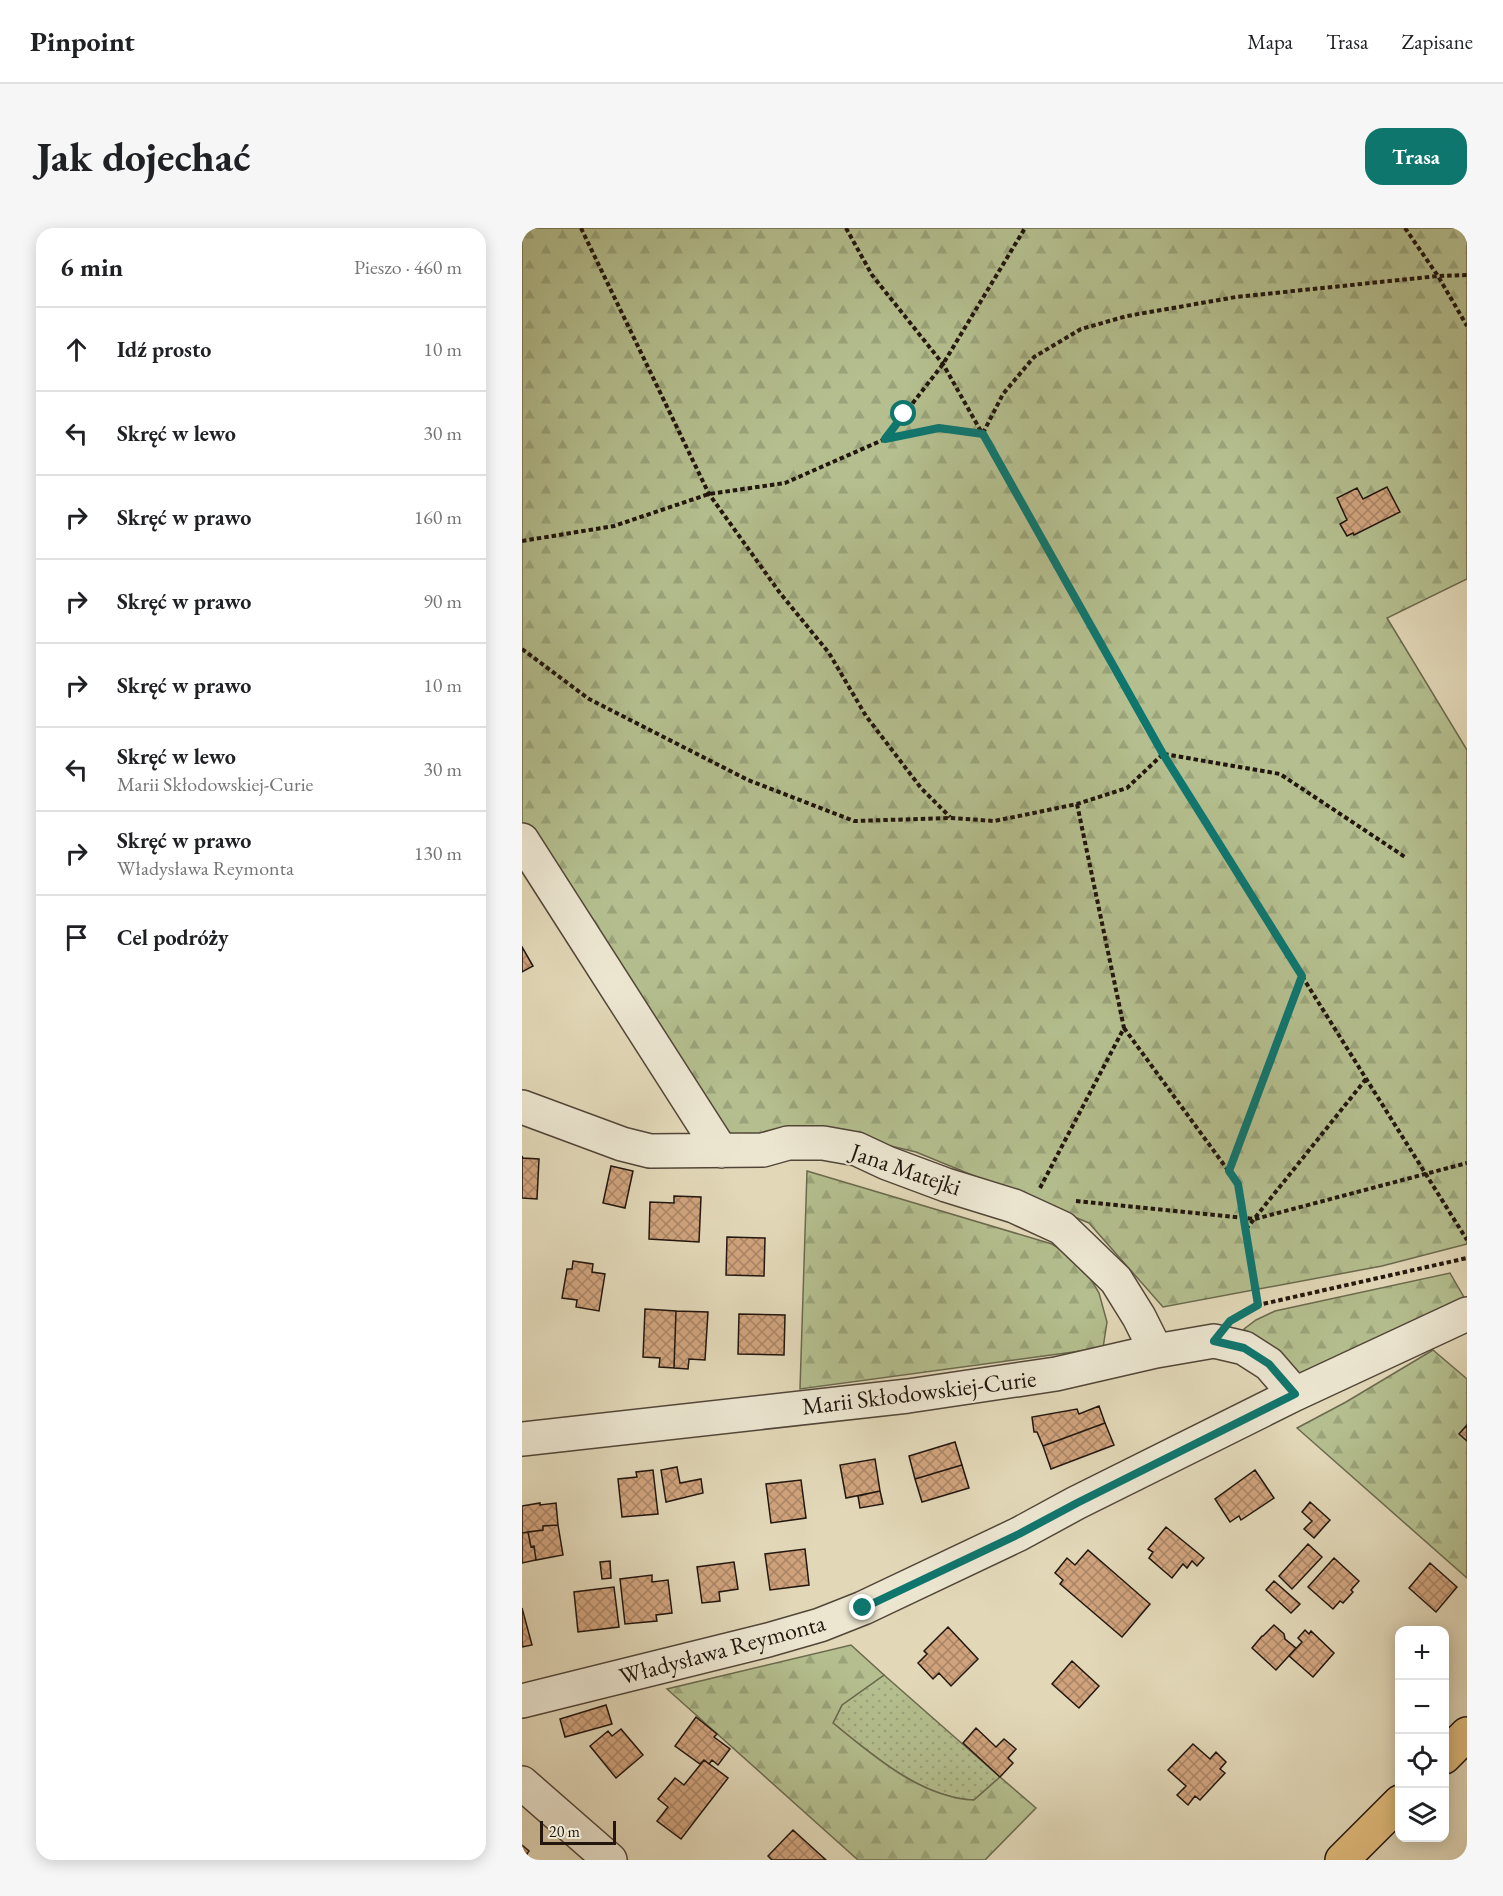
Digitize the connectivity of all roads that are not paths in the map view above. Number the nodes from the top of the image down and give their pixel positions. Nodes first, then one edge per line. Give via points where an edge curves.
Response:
1 (522, 840) edge
2 (522, 1107) edge
3 (721, 1151) junction
4 (1467, 1314) edge
5 (1156, 1351) junction
6 (1295, 1394) junction
7 (522, 1439) edge
8 (522, 1701) edge
9 (1467, 1734) edge
10 (1449, 1752) edge
11 (522, 1783) edge
12 (1395, 1807) edge
13 (610, 1860) edge
14 (1342, 1860) edge

1 - 3 street
2 - 3 street, Jana Matejki via 650,1151
3 - 5 street, Jana Matejki via 789,1143 857,1149 946,1185 1014,1206 1062,1228 1116,1280
4 - 6 street, Władysława Reymonta
5 - 6 street, Marii Skłodowskiej-Curie via 1214,1341 1244,1348 1269,1364
5 - 7 street, Marii Skłodowskiej-Curie via 1056,1374 908,1396
6 - 8 street, Władysława Reymonta via 1019,1534 820,1625
9 - 10 main road
11 - 13 street
12 - 14 main road

